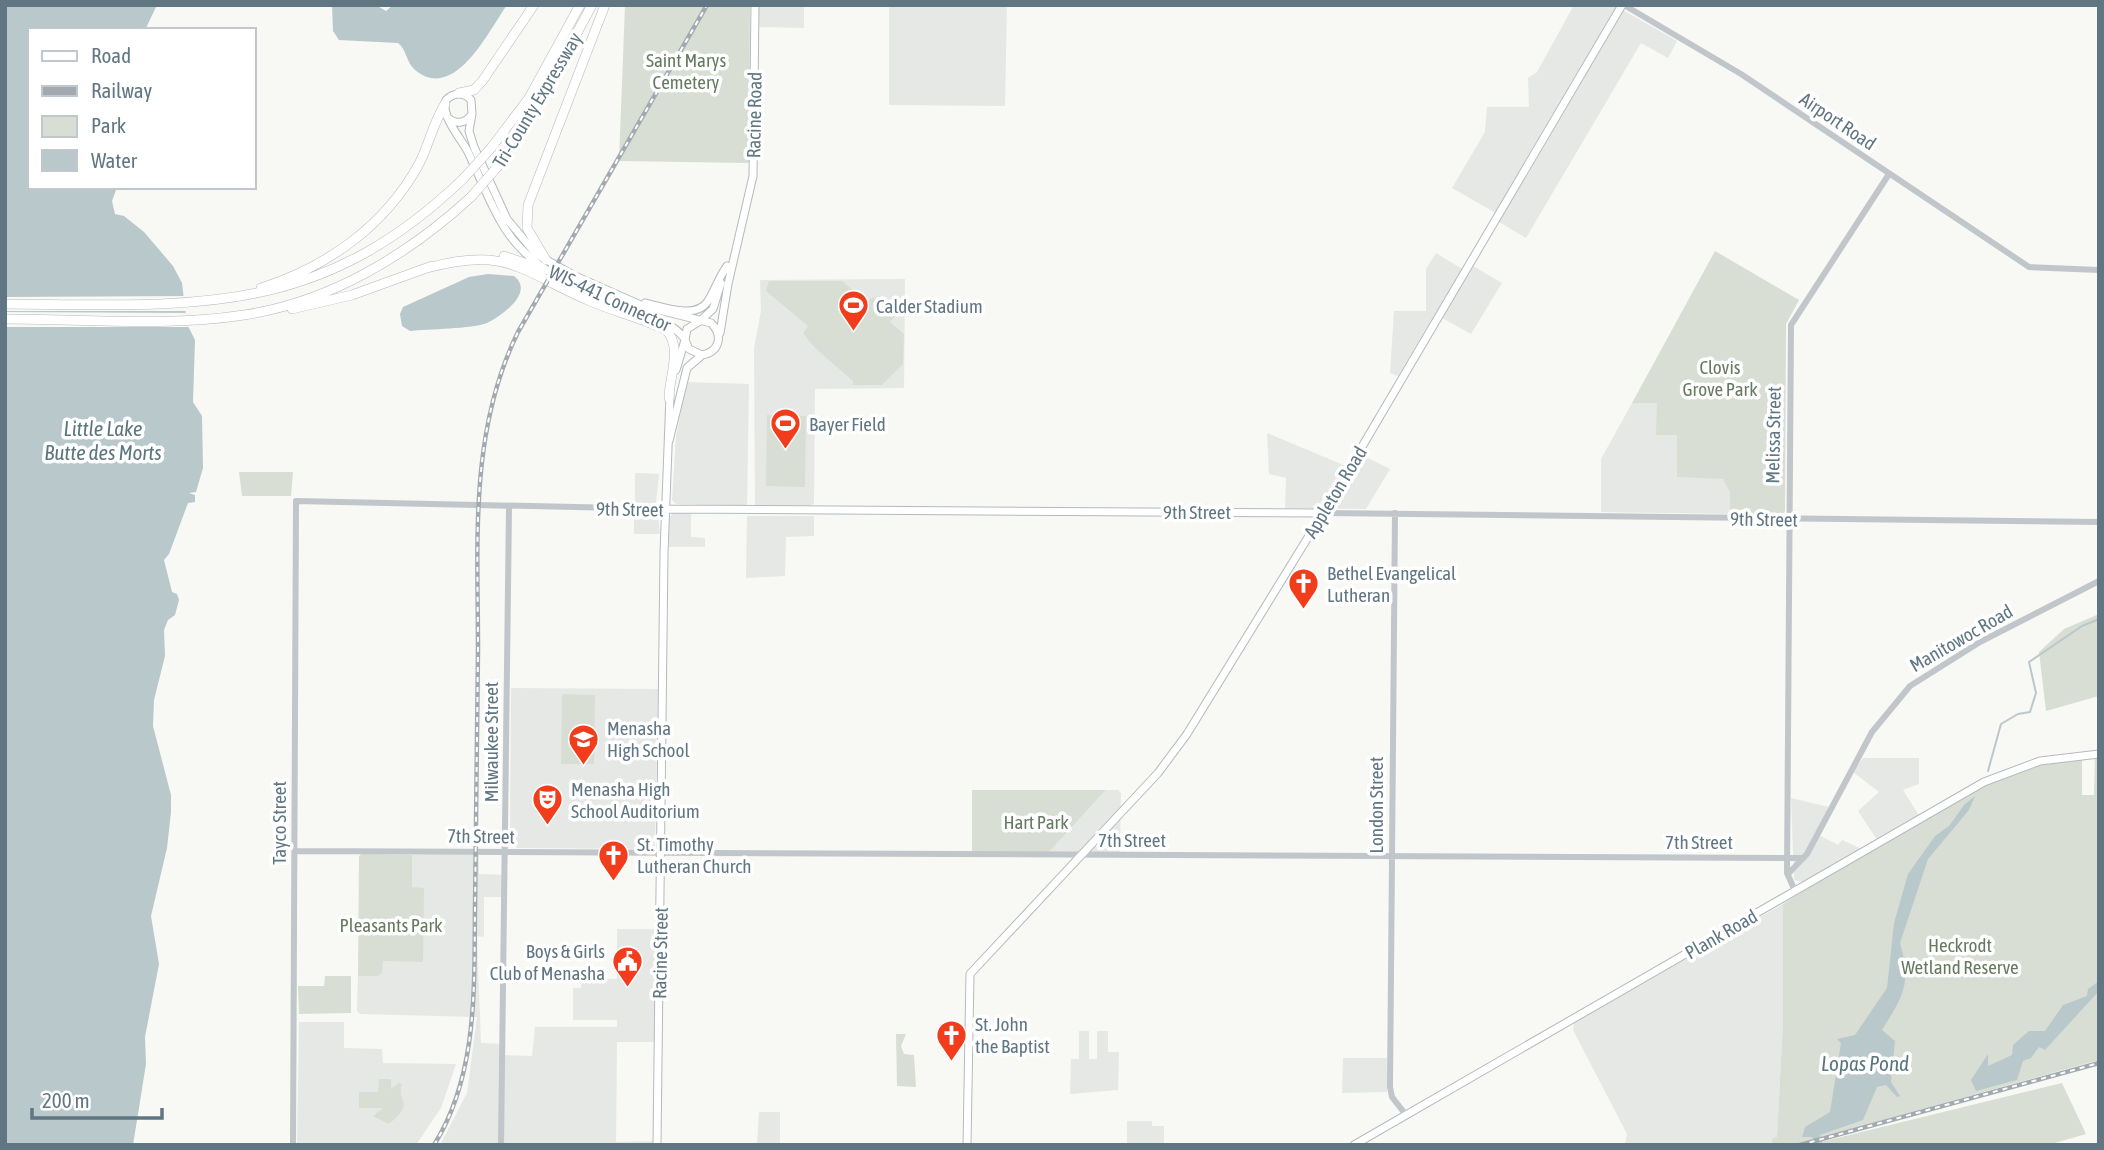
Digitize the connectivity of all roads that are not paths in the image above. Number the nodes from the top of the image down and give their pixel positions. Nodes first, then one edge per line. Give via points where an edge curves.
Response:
1 (534, 5) edge
2 (579, 5) edge
3 (592, 5) edge
4 (605, 5) edge
5 (755, 5) edge
6 (1623, 5) edge
7 (459, 93) junction
8 (444, 104) junction
9 (472, 114) junction
10 (447, 117) junction
11 (1889, 174) junction
12 (735, 248) junction
13 (545, 265) junction
14 (727, 266) junction
15 (427, 268) junction
16 (2099, 270) edge
17 (280, 286) junction
18 (314, 300) junction
19 (634, 302) junction
20 (5, 304) edge
21 (5, 319) edge
22 (700, 321) junction
23 (719, 338) junction
24 (685, 340) junction
25 (702, 355) junction
26 (668, 398) junction
27 (668, 445) junction
28 (296, 501) joint
29 (509, 507) junction
30 (665, 509) junction
31 (1323, 513) junction
32 (1395, 513) junction
33 (1788, 519) junction
34 (2099, 522) edge
35 (2099, 581) edge
36 (2099, 754) edge
37 (295, 851) junction
38 (505, 852) junction
39 (662, 853) junction
40 (1080, 856) junction
41 (1392, 857) junction
42 (1801, 858) junction
43 (1787, 859) junction
44 (1787, 876) junction
45 (1796, 891) junction
46 (1406, 1115) junction
47 (293, 1145) edge
48 (501, 1145) edge
49 (657, 1145) edge
50 (967, 1145) edge
51 (1354, 1145) edge

1 - 7 highway via 483,80 474,90
2 - 17 highway, Tri-County Expressway, bridge via 529,98 463,179 402,232 372,250 312,278
3 - 18 highway, Tri-County Expressway, bridge via 538,104 499,165 471,197 394,257
4 - 13 highway via 528,205 529,234
5 - 12 main road, Racine Road via 754,163
6 - 11 street, Airport Road via 1741,74
6 - 31 main road, Appleton Road
7 - 8 main road
7 - 9 main road via 471,100
8 - 10 main road
8 - 17 highway via 420,162 391,204 361,235
9 - 10 main road via 460,123
9 - 13 main road, WIS-441 Connector via 469,134 507,219
10 - 13 main road, WIS-441 Connector via 505,229 517,245
11 - 16 street, Airport Road via 2031,268
11 - 33 street, Melissa Street via 1792,321
12 - 14 main road, Racine Road
12 - 23 main road, Racine Road
13 - 15 highway via 494,254 459,256
13 - 19 main road, WIS-441 Connector
13 - 24 main road, WIS-441 Connector via 606,300 672,324
14 - 19 main road via 699,310
14 - 22 main road, Racine Road via 713,309
15 - 18 highway via 381,286
15 - 26 highway via 468,258 508,262 587,300 666,330 674,348
17 - 20 highway, Tri-County Expressway via 216,302
18 - 21 highway, Tri-County Expressway via 218,318
19 - 22 main road, WIS-441 Connector
22 - 23 main road via 716,327
22 - 24 main road via 687,329
23 - 25 main road via 712,352
24 - 25 main road via 689,349
24 - 26 main road
25 - 27 main road via 687,368
26 - 27 main road
27 - 30 main road
28 - 29 street, 9th Street
28 - 37 street, Tayco Street
29 - 30 street, 9th Street
29 - 38 street, Milwaukee Street
30 - 31 main road, 9th Street
30 - 39 main road, Racine Street
31 - 32 street, 9th Street
31 - 40 main road, Appleton Road via 1176,750
32 - 33 street, 9th Street
32 - 41 street, London Street
33 - 34 street, 9th Street
33 - 43 street, Melissa Street
35 - 42 street, Manitowoc Road via 1980,642 1910,686 1872,732
36 - 45 main road, Plank Road via 2040,761 1999,775
37 - 38 street, 7th Street
37 - 47 street, Tayco Street
38 - 39 street, 7th Street
38 - 48 street, Milwaukee Street
39 - 40 street, 7th Street
39 - 49 main road, Racine Street
40 - 41 street, 7th Street
40 - 50 main road, Appleton Road via 970,974
41 - 43 street, 7th Street
41 - 46 street, London Street via 1390,1087
42 - 43 street, 7th Street
42 - 44 street, Manitowoc Road
43 - 44 street, Melissa Street
44 - 45 street
45 - 46 main road, Plank Road
46 - 51 main road, Plank Road

